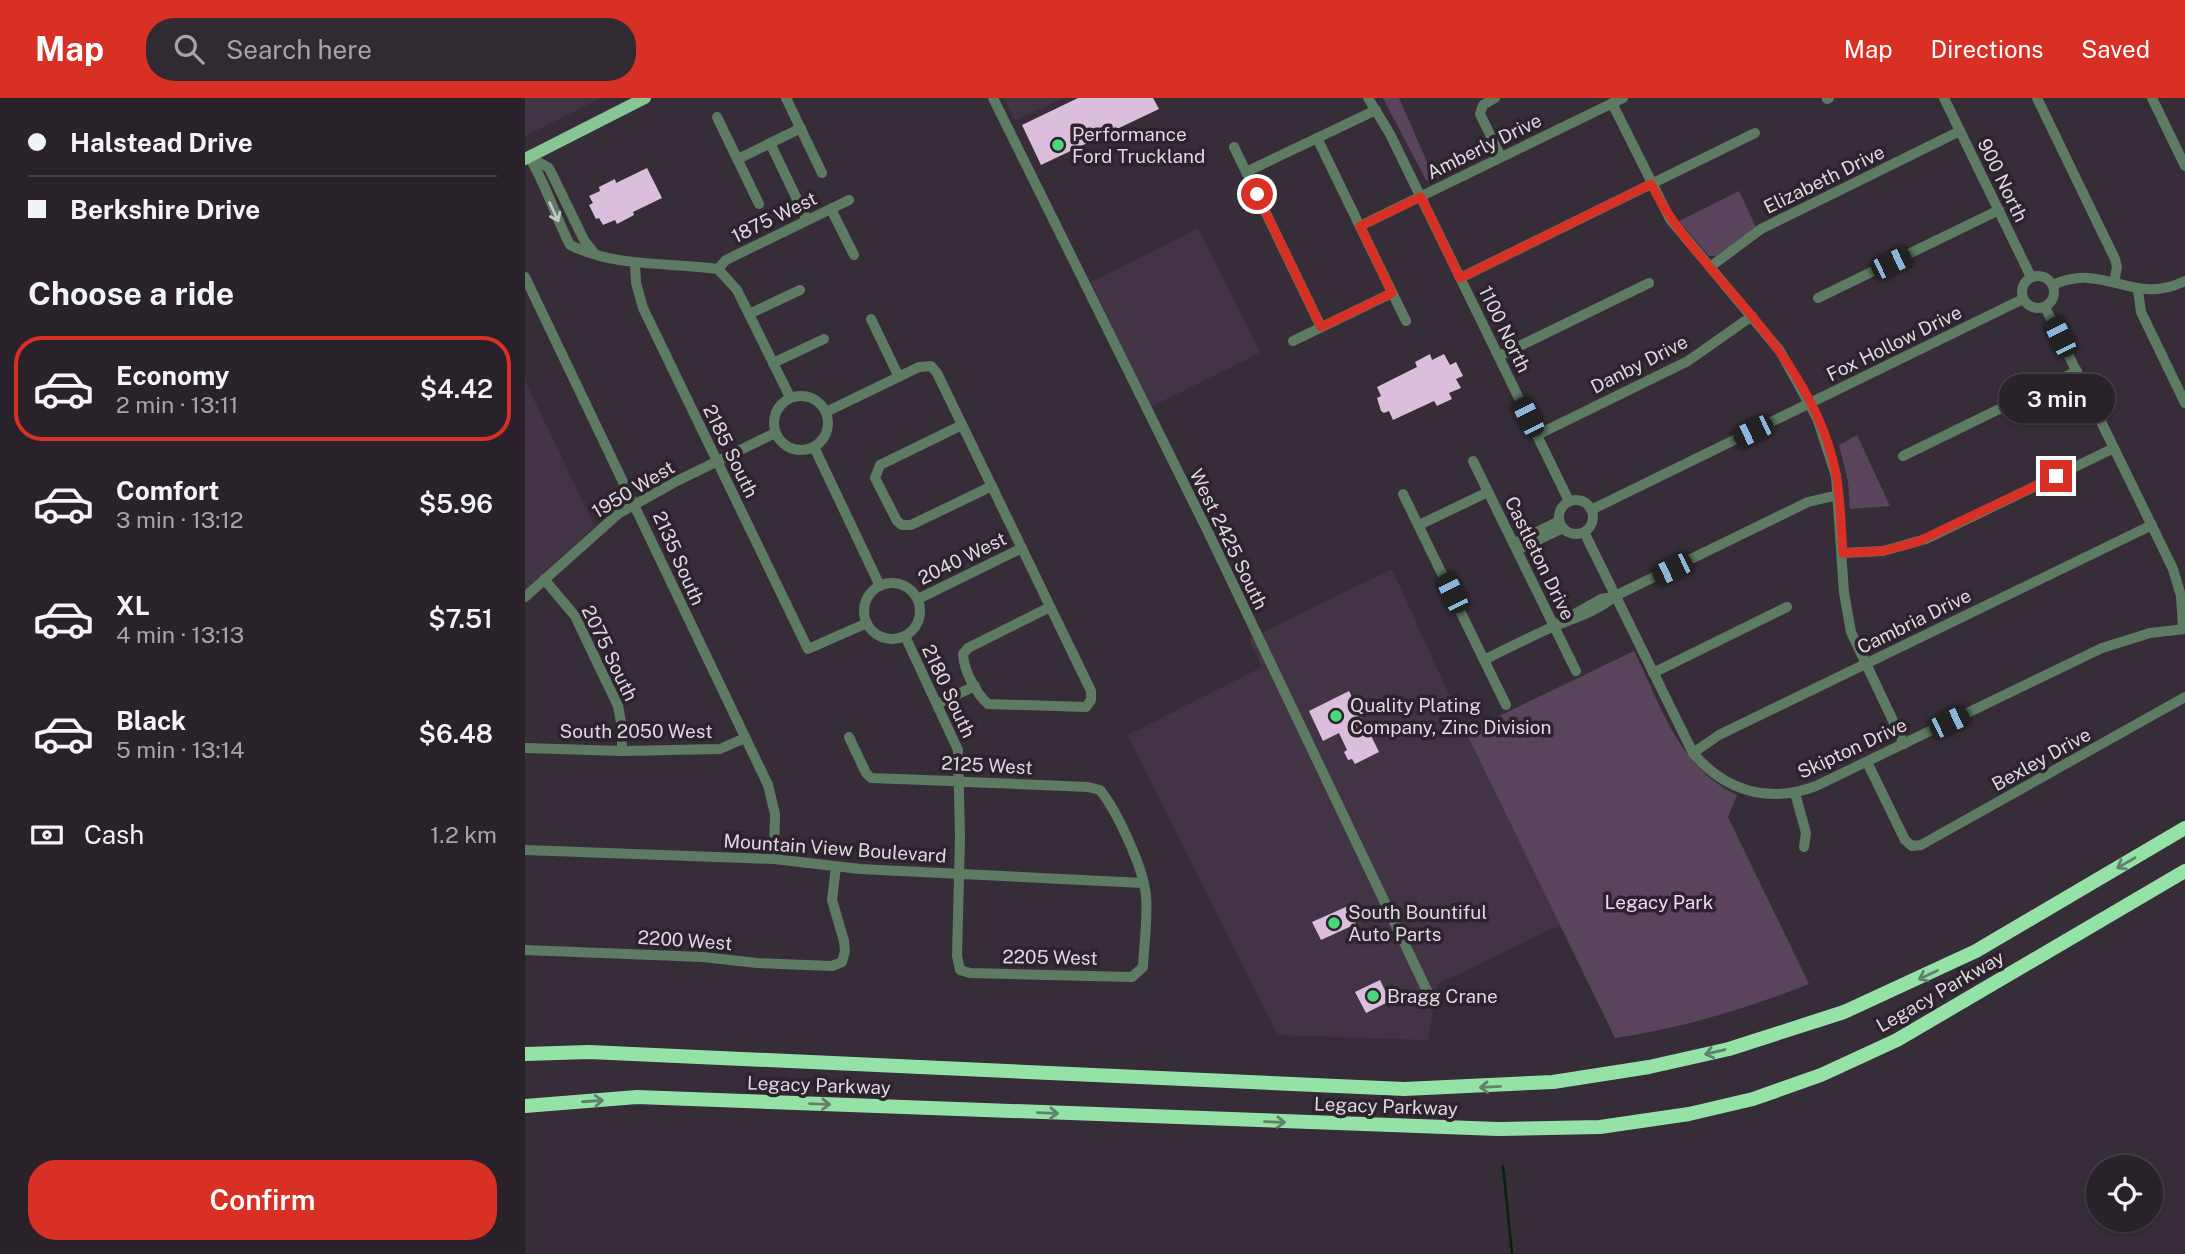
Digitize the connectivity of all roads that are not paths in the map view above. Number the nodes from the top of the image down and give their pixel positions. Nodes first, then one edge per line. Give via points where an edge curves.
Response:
1 (645, 98) edge
2 (786, 98) edge
3 (993, 98) edge
4 (1368, 98) edge
5 (1495, 98) edge
6 (1623, 98) edge
7 (1944, 98) edge
8 (2037, 98) edge
9 (2152, 98) edge
10 (1612, 103) junction
11 (1376, 110) junction
12 (717, 117) dead end
13 (800, 128) junction
14 (1960, 131) junction
15 (1755, 133) dead end
16 (1317, 138) junction
17 (770, 143) junction
18 (1234, 146) dead end
19 (527, 158) edge
20 (1501, 158) junction
21 (737, 159) junction
22 (2185, 166) edge
23 (1246, 172) junction
24 (822, 173) dead end
25 (1651, 184) junction
26 (1421, 197) junction
27 (849, 200) dead end
28 (759, 204) dead end
29 (831, 209) junction
30 (1999, 210) junction
31 (807, 220) junction
32 (1360, 226) junction
33 (594, 253) junction
34 (854, 255) dead end
35 (635, 264) junction
36 (1710, 267) junction
37 (718, 269) junction
38 (525, 277) edge
39 (2031, 277) junction
40 (1460, 278) junction
41 (2185, 281) edge
42 (2114, 282) junction
43 (1649, 283) dead end
44 (2053, 285) junction
45 (800, 290) dead end
46 (2138, 290) junction
47 (1392, 293) junction
48 (1818, 298) dead end
49 (2023, 299) junction
50 (2045, 307) junction
51 (749, 314) junction
52 (1752, 316) junction
53 (871, 319) dead end
54 (1406, 321) dead end
55 (1321, 327) junction
56 (824, 339) dead end
57 (1293, 341) dead end
58 (1499, 356) junction
59 (773, 363) junction
60 (2077, 371) junction
61 (899, 377) junction
62 (790, 397) junction
63 (1810, 403) junction
64 (2185, 403) edge
65 (826, 412) junction
66 (962, 425) junction
67 (775, 433) junction
68 (1537, 435) junction
69 (814, 447) junction
70 (2114, 448) junction
71 (1903, 456) dead end
72 (1473, 461) dead end
73 (716, 462) junction
74 (992, 486) junction
75 (1489, 492) junction
76 (1403, 494) dead end
77 (1839, 495) junction
78 (1569, 501) junction
79 (635, 503) junction
80 (1591, 510) junction
81 (1561, 524) junction
82 (1419, 525) junction
83 (2152, 525) junction
84 (1584, 532) junction
85 (1515, 547) junction
86 (1022, 548) junction
87 (1843, 553) junction
88 (544, 579) junction
89 (880, 586) junction
90 (1615, 596) junction
91 (525, 597) edge
92 (918, 599) junction
93 (1050, 607) junction
94 (1787, 607) dead end
95 (867, 623) junction
96 (1554, 626) junction
97 (2184, 629) edge
98 (905, 636) junction
99 (1484, 660) junction
100 (1864, 664) junction
101 (1576, 671) dead end
102 (1653, 673) junction
103 (975, 686) junction
104 (2185, 697) edge
105 (937, 704) junction
106 (1506, 705) dead end
107 (849, 737) dead end
108 (745, 738) junction
109 (1904, 744) junction
110 (525, 748) edge
111 (622, 751) junction
112 (1693, 753) junction
113 (1867, 762) junction
114 (959, 781) junction
115 (1795, 793) junction
116 (2185, 828) edge
117 (1804, 847) dead end
118 (525, 850) edge
119 (774, 859) junction
120 (836, 867) junction
121 (2185, 871) edge
122 (960, 873) junction
123 (1143, 883) junction
124 (525, 950) edge
125 (960, 970) joint
126 (1430, 997) dead end
127 (525, 1054) edge
128 (525, 1106) edge

1 - 19 main road
2 - 13 street
3 - 126 street, West 2425 South
4 - 11 street, 1100 North
5 - 20 street via 1483,105 1480,114
6 - 10 street, Amberly Drive
7 - 14 street, 900 North
8 - 42 street via 2115,258
9 - 22 street
10 - 20 street, Amberly Drive
10 - 25 street
11 - 16 street
11 - 26 street, 1100 North
12 - 21 street
13 - 17 street
13 - 24 street
14 - 30 street, 900 North
14 - 36 street, Elizabeth Drive via 1761,229
15 - 25 street
16 - 23 street
16 - 32 street
17 - 21 street
17 - 31 street
18 - 23 street
19 - 33 street via 549,168
19 -> 33 street via 543,178 570,245
20 - 26 street, Amberly Drive
21 - 28 street
23 - 55 street
25 - 36 street via 1670,219
25 - 40 street
26 - 32 street, Amberly Drive
26 - 40 street, 1100 North
27 - 29 street, 1875 West
29 - 31 street, 1875 West
29 - 34 street
30 - 39 street, 900 North
30 - 48 street
31 - 37 street, 1875 West via 726,260
32 - 47 street
33 - 35 street
35 - 37 street
35 - 73 street, 2185 South via 643,308
36 - 52 street
37 - 51 street via 737,290
38 - 79 street, 2135 South
39 - 44 street via 2043,277
39 - 49 street via 2023,286
40 - 58 street, 1100 North
41 - 46 street via 2160,290
42 - 44 street via 2076,277
42 - 46 street
43 - 58 street
44 - 50 street via 2053,298
45 - 51 street
46 - 64 street via 2141,312
47 - 54 street
47 - 55 street
49 - 50 street via 2033,307
49 - 63 street, Fox Hollow Drive
50 - 60 street
51 - 59 street
52 - 63 street via 1787,362
52 - 68 street, Danby Drive via 1688,361
53 - 61 street
55 - 57 street
56 - 59 street
58 - 68 street, 1100 North
59 - 62 street
60 - 70 street
60 - 71 street
61 - 65 street
61 - 66 street via 930,366
62 - 65 street via 811,397
62 - 67 street via 775,412
63 - 77 street via 1831,454
63 - 80 street, Fox Hollow Drive
65 - 69 street via 827,432
66 - 74 street
66 - 74 street via 880,465 875,478 902,525 911,525
67 - 69 street via 796,450
67 - 73 street, 1950 West
68 - 78 street, 1100 North
69 - 89 street
70 - 83 street
70 - 87 street via 1917,542 1883,551
72 - 75 street, Castleton Drive
73 - 79 street, 1950 West
73 - 95 street, 2185 South via 809,649
74 - 86 street
75 - 82 street
75 - 85 street, Castleton Drive
76 - 82 street
77 - 87 street
77 - 90 street via 1808,502
78 - 80 street via 1582,501
78 - 81 street via 1562,507
79 - 88 street, 1950 West via 603,525
79 - 108 street, 2135 South
80 - 84 street via 1592,522
81 - 84 street via 1573,534
81 - 85 street
82 - 99 street
83 - 97 street via 2176,578
83 - 100 street, Cambria Drive
84 - 90 street
85 - 96 street, Castleton Drive
86 - 92 street, 2040 West
86 - 93 street
87 - 100 street via 1848,619
88 - 91 street, 1950 West
88 - 111 street, 2075 South via 575,616 618,706
89 - 92 street via 902,585
89 - 95 street via 866,602
90 - 96 street via 1593,611
90 - 102 street
92 - 98 street via 919,620
93 - 103 street via 968,648 964,664
93 - 103 street via 1091,691 1086,707 988,704
94 - 102 street
95 - 98 street via 884,638
96 - 99 street
96 - 101 street, Castleton Drive
97 - 109 street, Skipton Drive via 2141,635 2102,648
98 - 105 street, 2180 South
99 - 106 street
100 - 109 street
100 - 112 street, Cambria Drive via 1719,735
102 - 112 street
103 - 105 street
104 - 113 street, Bexley Drive via 1930,842 1912,846 1902,835
105 - 114 street, 2180 South via 958,750
107 - 114 street, 2125 West via 871,778
108 - 111 street, South 2050 West via 720,749
108 - 119 street, 2135 South via 773,799
109 - 113 street, Skipton Drive
110 - 111 street, South 2050 West
112 - 115 street, Skipton Drive via 1735,787 1768,794
113 - 115 street, Skipton Drive
114 - 122 street, 2180 South
114 - 123 street, 2125 West via 1100,790
115 - 117 street
116 -> 127 highway, Legacy Parkway via 1976,951 1843,1012 1730,1049 1553,1082 1404,1089 612,1053
118 - 119 street, Mountain View Boulevard
119 - 120 street, Mountain View Boulevard
120 - 122 street, Mountain View Boulevard
120 - 124 street, 2200 West via 832,906 844,941 842,962 827,966
128 -> 121 highway, Legacy Parkway via 637,1097 1402,1127 1612,1125 1728,1105 1821,1076 1897,1040
122 - 123 street, Mountain View Boulevard
122 - 125 street, 2180 South
123 - 125 street, 2205 West via 1143,967 1139,974

